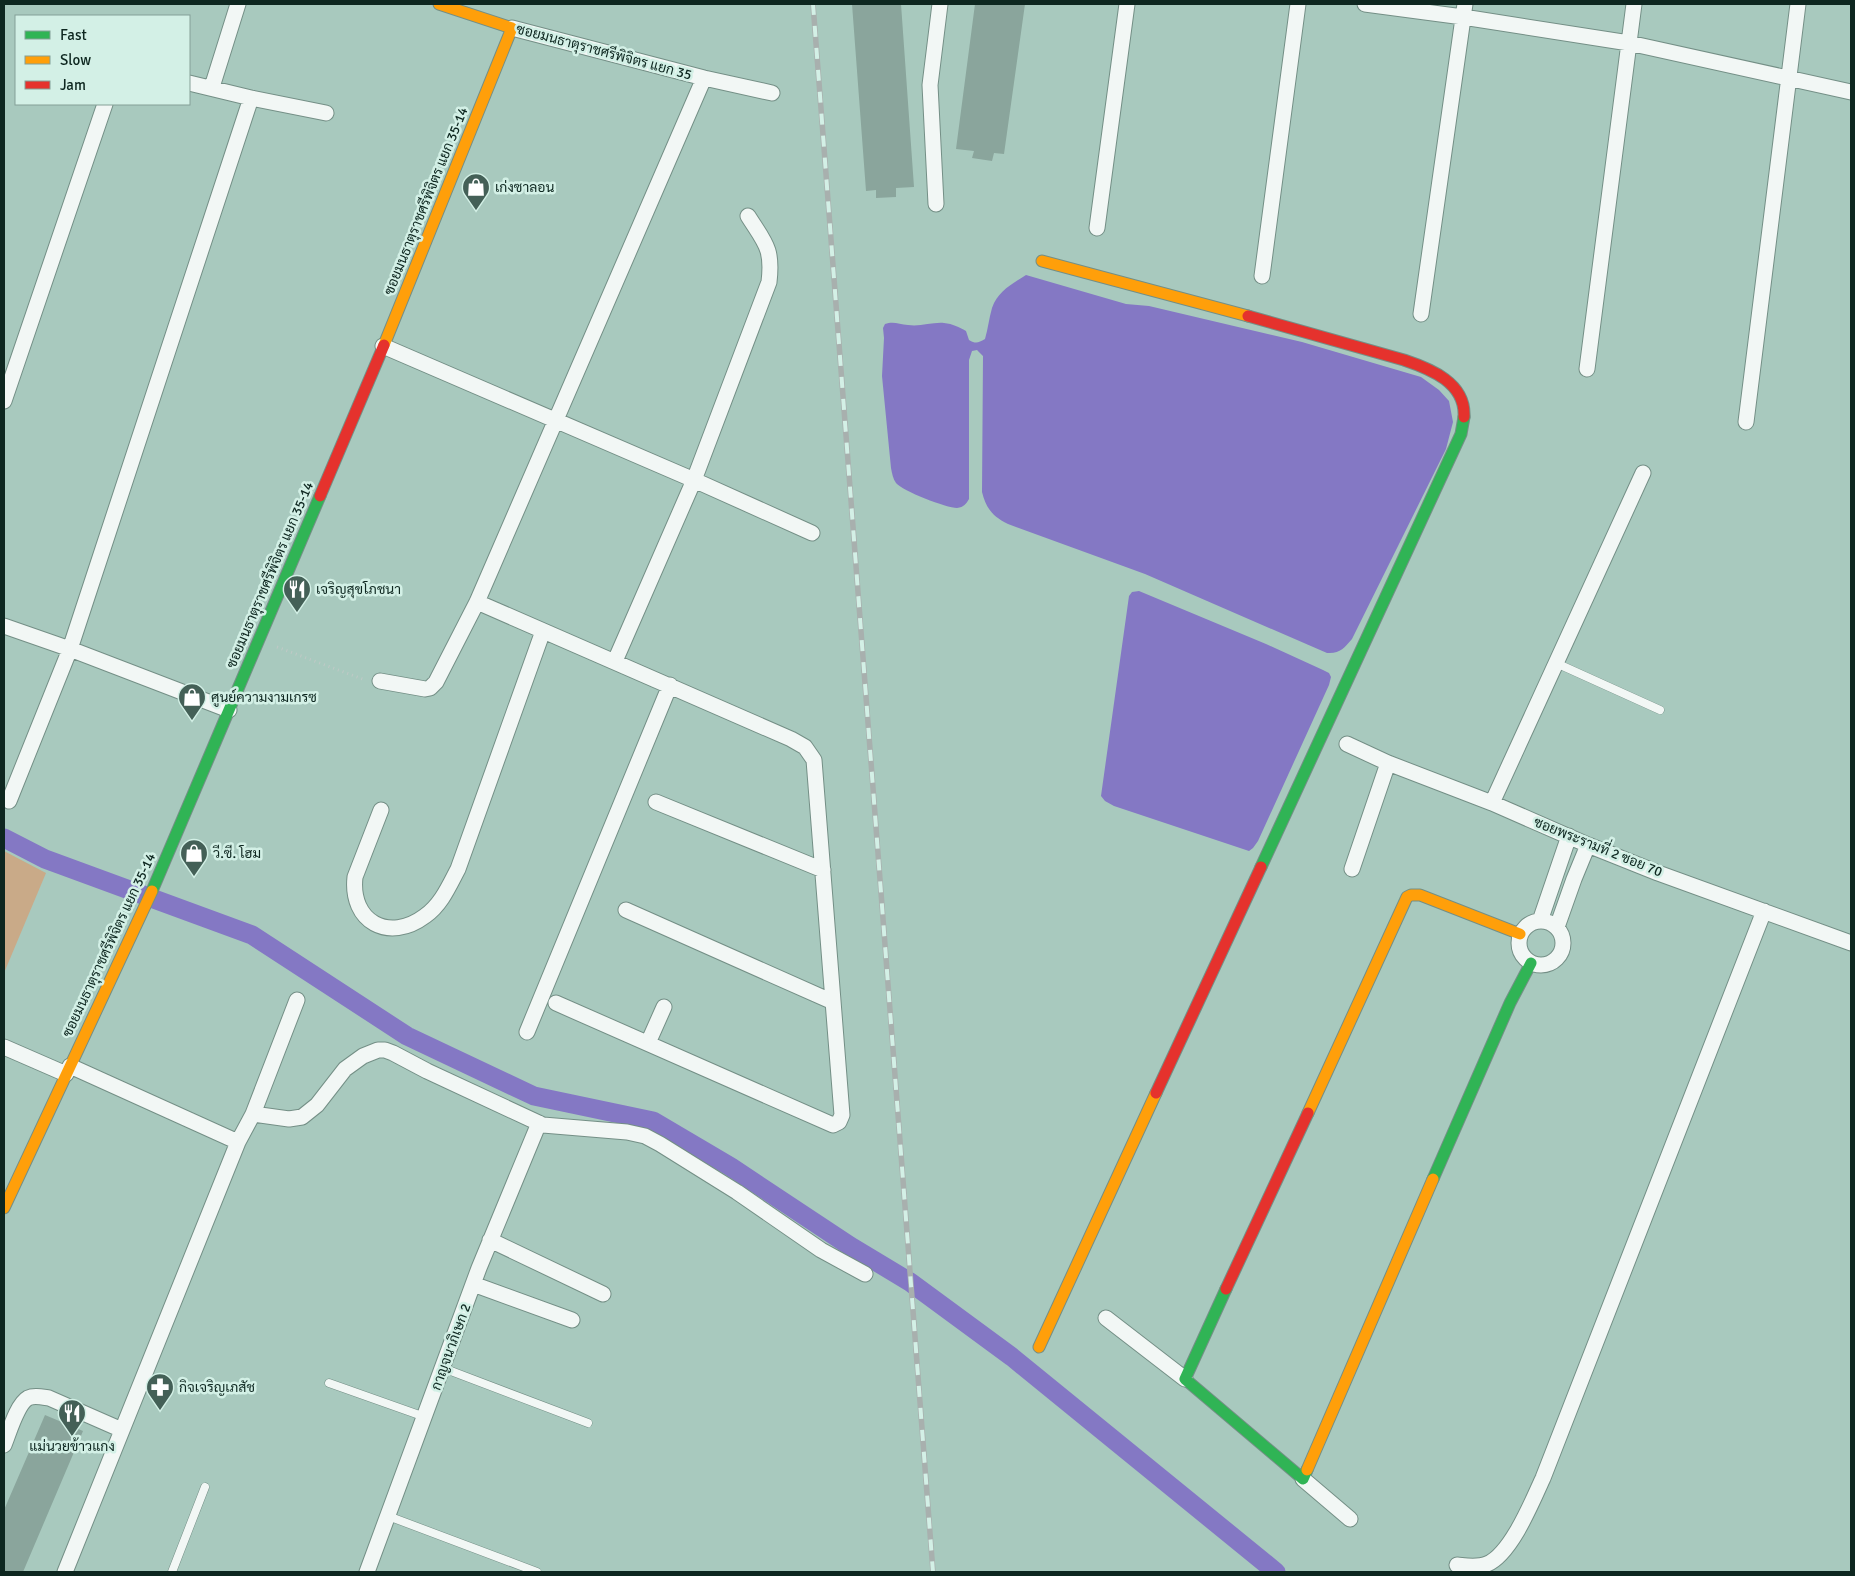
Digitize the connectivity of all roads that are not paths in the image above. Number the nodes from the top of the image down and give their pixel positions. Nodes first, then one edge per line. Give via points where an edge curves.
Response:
1 (238, 4) edge
2 (439, 4) edge
3 (940, 4) edge
4 (1128, 4) edge
5 (1298, 4) edge
6 (1365, 4) edge
7 (1634, 4) edge
8 (1798, 4) edge
9 (1464, 10) edge
10 (512, 28) junction
11 (1629, 43) junction
12 (1788, 77) junction
13 (704, 78) junction
14 (190, 82) edge
15 (212, 87) junction
16 (1851, 92) edge
17 (772, 93) dead end
18 (251, 98) junction
19 (105, 105) edge
20 (326, 113) dead end
21 (936, 204) dead end
22 (748, 216) dead end
23 (1097, 228) dead end
24 (1042, 261) dead end
25 (1262, 276) dead end
26 (1421, 314) dead end
27 (383, 346) junction
28 (1588, 369) dead end
29 (4, 402) edge
30 (556, 421) junction
31 (1746, 422) dead end
32 (1643, 473) dead end
33 (694, 480) junction
34 (812, 533) dead end
35 (477, 602) junction
36 (4, 626) edge
37 (543, 631) junction
38 (70, 649) junction
39 (615, 661) junction
40 (1556, 663) junction
41 (374, 681) road end
42 (670, 684) junction
43 (229, 710) junction
44 (1660, 710) dead end
45 (1347, 744) dead end
46 (1388, 763) junction
47 (9, 802) dead end
48 (656, 802) dead end
49 (1492, 803) junction
50 (381, 810) dead end
51 (1569, 836) junction
52 (1588, 845) junction
53 (1352, 869) dead end
54 (823, 870) junction
55 (626, 910) dead end
56 (1764, 911) junction
57 (1540, 920) junction
58 (1557, 927) junction
59 (1520, 934) junction
60 (1851, 943) edge
61 (1531, 963) junction
62 (297, 1000) dead end
63 (833, 1002) junction
64 (556, 1003) dead end
65 (664, 1007) dead end
66 (526, 1032) dead end
67 (648, 1043) junction
68 (4, 1048) edge
69 (68, 1070) junction
70 (253, 1114) junction
71 (539, 1123) junction
72 (238, 1142) junction
73 (4, 1208) edge
74 (490, 1240) junction
75 (865, 1274) dead end
76 (473, 1284) junction
77 (603, 1294) dead end
78 (1106, 1318) dead end
79 (572, 1320) dead end
80 (1039, 1347) dead end
81 (443, 1368) junction
82 (1185, 1379) junction
83 (329, 1383) dead end
84 (425, 1417) junction
85 (588, 1423) dead end
86 (122, 1430) junction
87 (4, 1445) edge
88 (1303, 1479) junction
89 (205, 1487) dead end
90 (388, 1516) junction
91 (1350, 1519) dead end
92 (1457, 1565) dead end
93 (65, 1572) edge
94 (172, 1572) edge
95 (367, 1572) edge
96 (537, 1572) edge

1 - 15 street
2 - 10 street, ซอยมนธาตุราชศรีพิจิตร แยก 35
3 - 21 street via 930,85
4 - 23 street
5 - 25 street
6 - 9 street
7 - 11 street
8 - 12 street
9 - 11 street
9 - 26 street
10 - 13 street, ซอยมนธาตุราชศรีพิจิตร แยก 35
10 - 27 street, ซอยมนธาตุราชศรีพิจิตร แยก 35-14
11 - 12 street
11 - 28 street
12 - 16 street
12 - 31 street
13 - 17 street, ซอยมนธาตุราชศรีพิจิตร แยก 35
13 - 30 street
14 - 15 street
15 - 18 street
18 - 20 street
18 - 38 street
19 - 29 street
22 - 33 street via 768,248 769,282
24 - 80 street via 1328,338 1419,366 1448,381 1461,395 1466,410 1461,434
27 - 30 street
27 - 43 street, ซอยมนธาตุราชศรีพิจิตร แยก 35-14
30 - 33 street
30 - 35 street
32 - 40 street
33 - 34 street
33 - 39 street
35 - 37 street
35 - 41 street via 430,688
36 - 38 street
37 - 39 street
37 - 50 street via 458,869 436,906 406,928 374,925 356,899 355,877
38 - 43 street
38 - 47 street
39 - 42 street
40 - 44 lane
40 - 49 street
42 - 54 street via 805,747 814,760
42 - 66 street
43 - 69 street, ซอยมนธาตุราชศรีพิจิตร แยก 35-14 via 159,878
45 - 46 street, ซอยพระรามที่ 2 ซอย 70
46 - 49 street, ซอยพระรามที่ 2 ซอย 70
46 - 53 street
48 - 54 street
49 - 51 street, ซอยพระรามที่ 2 ซอย 70
51 - 52 street, ซอยพระรามที่ 2 ซอย 70
51 - 57 street
52 - 56 street, ซอยพระรามที่ 2 ซอย 70
52 - 58 street
54 - 63 street
55 - 63 street
56 - 60 street, ซอยพระรามที่ 2 ซอย 70
56 - 92 street via 1535,1496 1500,1556 1487,1564 1473,1567
57 - 58 street
57 - 59 street via 1528,924
58 - 61 street via 1563,940 1557,959 1544,965
59 - 61 street via 1519,948
59 - 82 street via 1420,895 1406,897
61 - 88 street via 1510,1004
62 - 70 street
63 - 67 street via 842,1115 833,1125
64 - 67 street
65 - 67 street
68 - 69 street
69 - 72 street
69 - 73 street, ซอยมนธาตุราชศรีพิจิตร แยก 35-14
70 - 71 street via 289,1119 302,1117 317,1105 345,1069 363,1056 385,1050
70 - 72 street
71 - 74 street, กาญจนาภิเษก 2
71 - 75 street via 645,1136 737,1192 821,1250
72 - 86 street
74 - 76 street, กาญจนาภิเษก 2
74 - 77 street
76 - 79 street
76 - 81 street, กาญจนาภิเษก 2
78 - 82 street
81 - 84 street, กาญจนาภิเษก 2
81 - 85 lane
82 - 88 street
83 - 84 lane
84 - 90 street, กาญจนาภิเษก 2
86 - 87 street via 48,1398 36,1396 27,1398 19,1409
86 - 93 street
88 - 91 street
89 - 94 lane
90 - 95 street, กาญจนาภิเษก 2
90 - 96 lane

